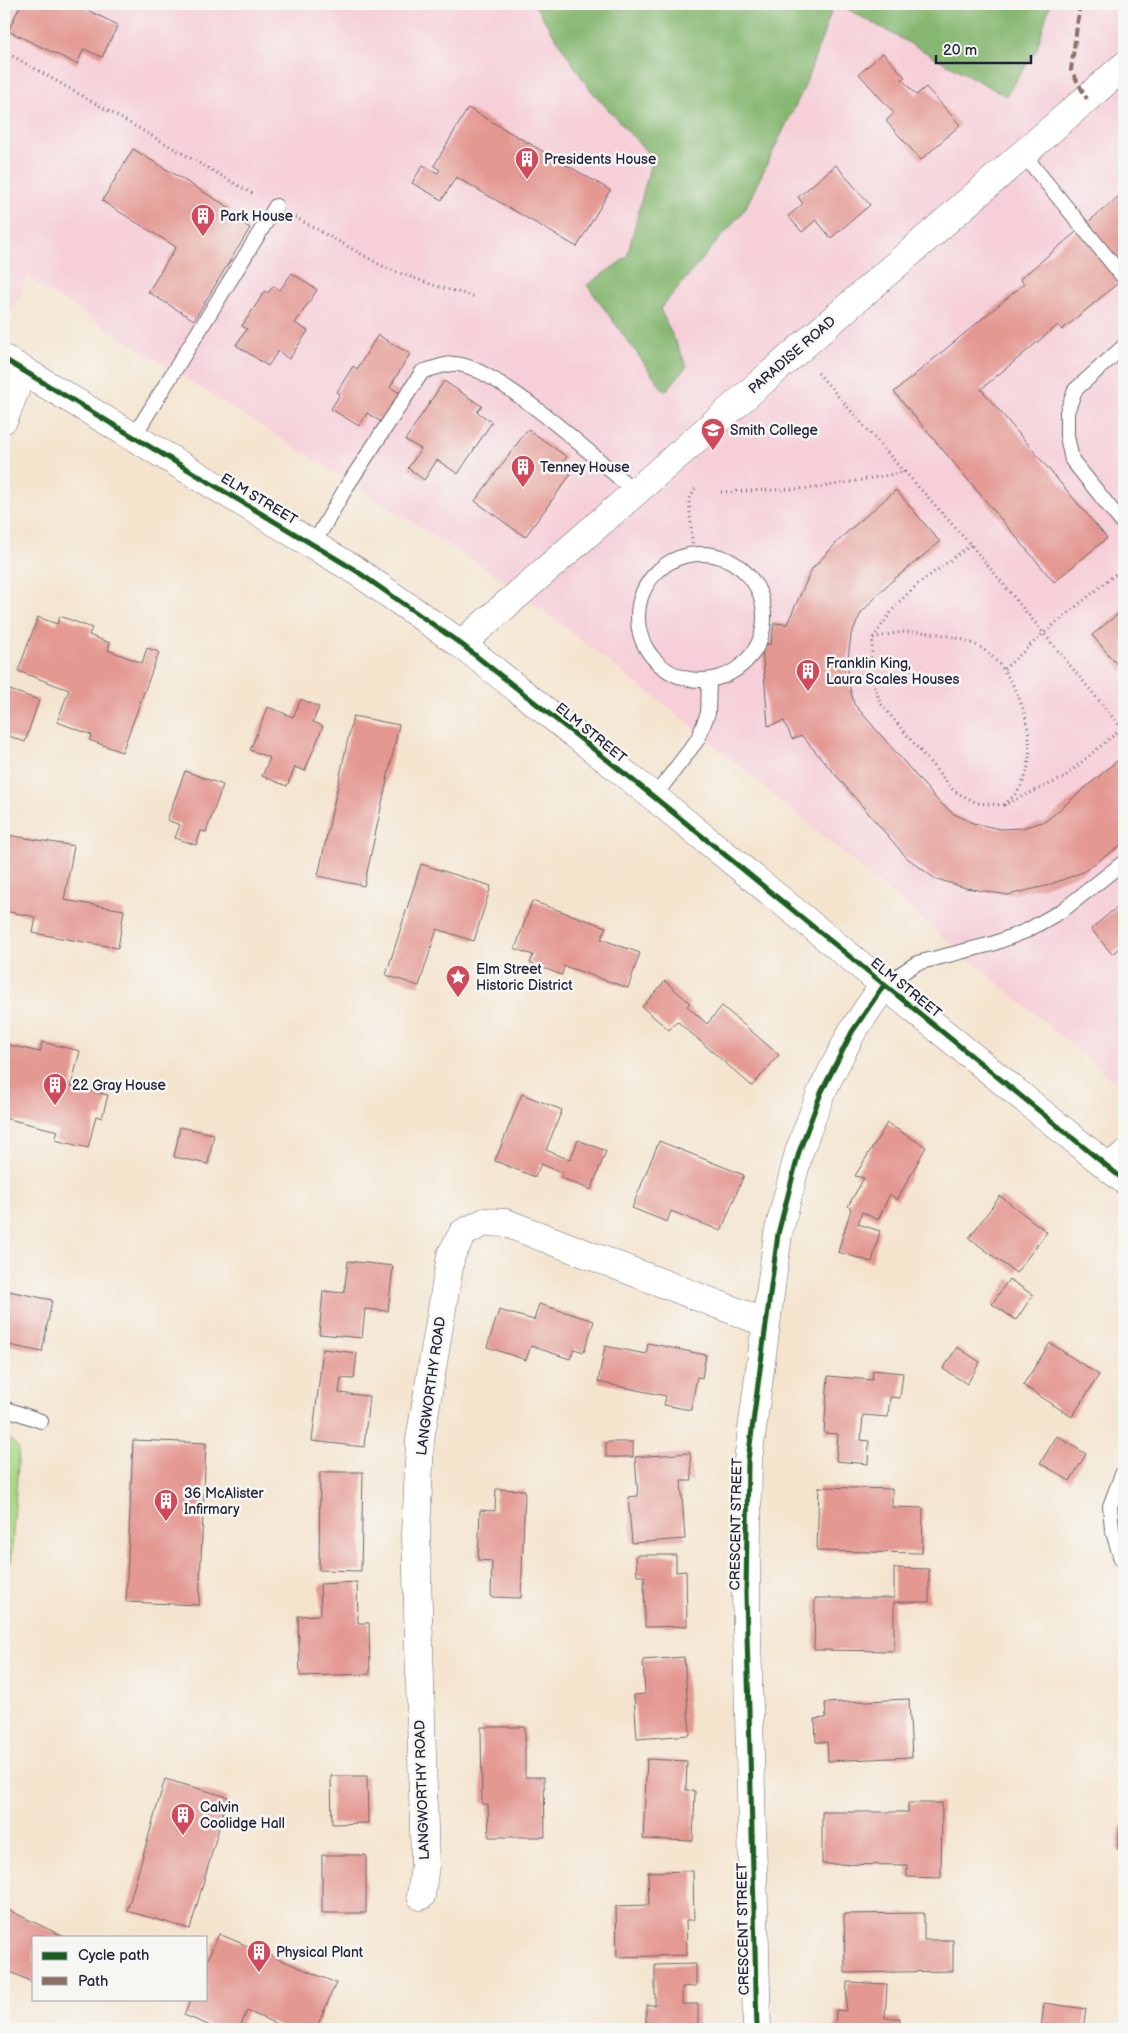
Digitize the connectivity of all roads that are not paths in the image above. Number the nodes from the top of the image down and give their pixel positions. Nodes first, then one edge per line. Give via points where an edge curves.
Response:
1 (1124, 66) edge
2 (1023, 154) junction
3 (276, 206) road end
4 (1124, 278) edge
5 (1124, 346) edge
6 (14, 365) edge
7 (4, 419) edge
8 (134, 436) junction
9 (635, 492) junction
10 (1124, 525) edge
11 (313, 545) junction
12 (460, 644) junction
13 (709, 680) junction
14 (654, 797) junction
15 (1124, 862) edge
16 (884, 985) junction
17 (1119, 1168) edge
18 (766, 1323) junction
19 (4, 1408) edge
20 (41, 1421) dead end
21 (1124, 1469) edge
22 (1124, 1561) edge
23 (421, 1896) dead end
24 (757, 2029) edge

1 - 2 main road, PARADISE ROAD
2 - 4 lane
2 - 9 main road, PARADISE ROAD
3 - 8 lane
5 - 10 lane via 1076,390 1067,412 1072,460
6 - 7 main road
6 - 8 main road, ELM STREET
8 - 11 main road, ELM STREET
9 - 11 lane via 517,394 476,369 452,364 422,372 347,486
9 - 12 main road, PARADISE ROAD
11 - 12 main road, ELM STREET via 355,570
12 - 14 main road, ELM STREET
13 - 13 lane via 689,680 670,673 654,661 643,644 637,625 638,605 644,586 657,570 673,559 693,553 715,554 735,563 752,578 762,598 765,620 760,641 748,660 730,674
13 - 14 lane via 708,712 698,740
14 - 16 main road, ELM STREET
15 - 16 lane via 1063,910 1026,931 992,944 917,963
16 - 17 main road, ELM STREET
16 - 18 main road, CRESCENT STREET via 852,1032 825,1084 798,1152 778,1234
18 - 23 main road, LANGWORTHY ROAD via 506,1223 486,1222 463,1233 451,1255 420,1440 416,1535 425,1865
18 - 24 main road, CRESCENT STREET via 748,1460 746,1594
19 - 20 lane
21 - 22 lane via 1110,1506 1112,1529

